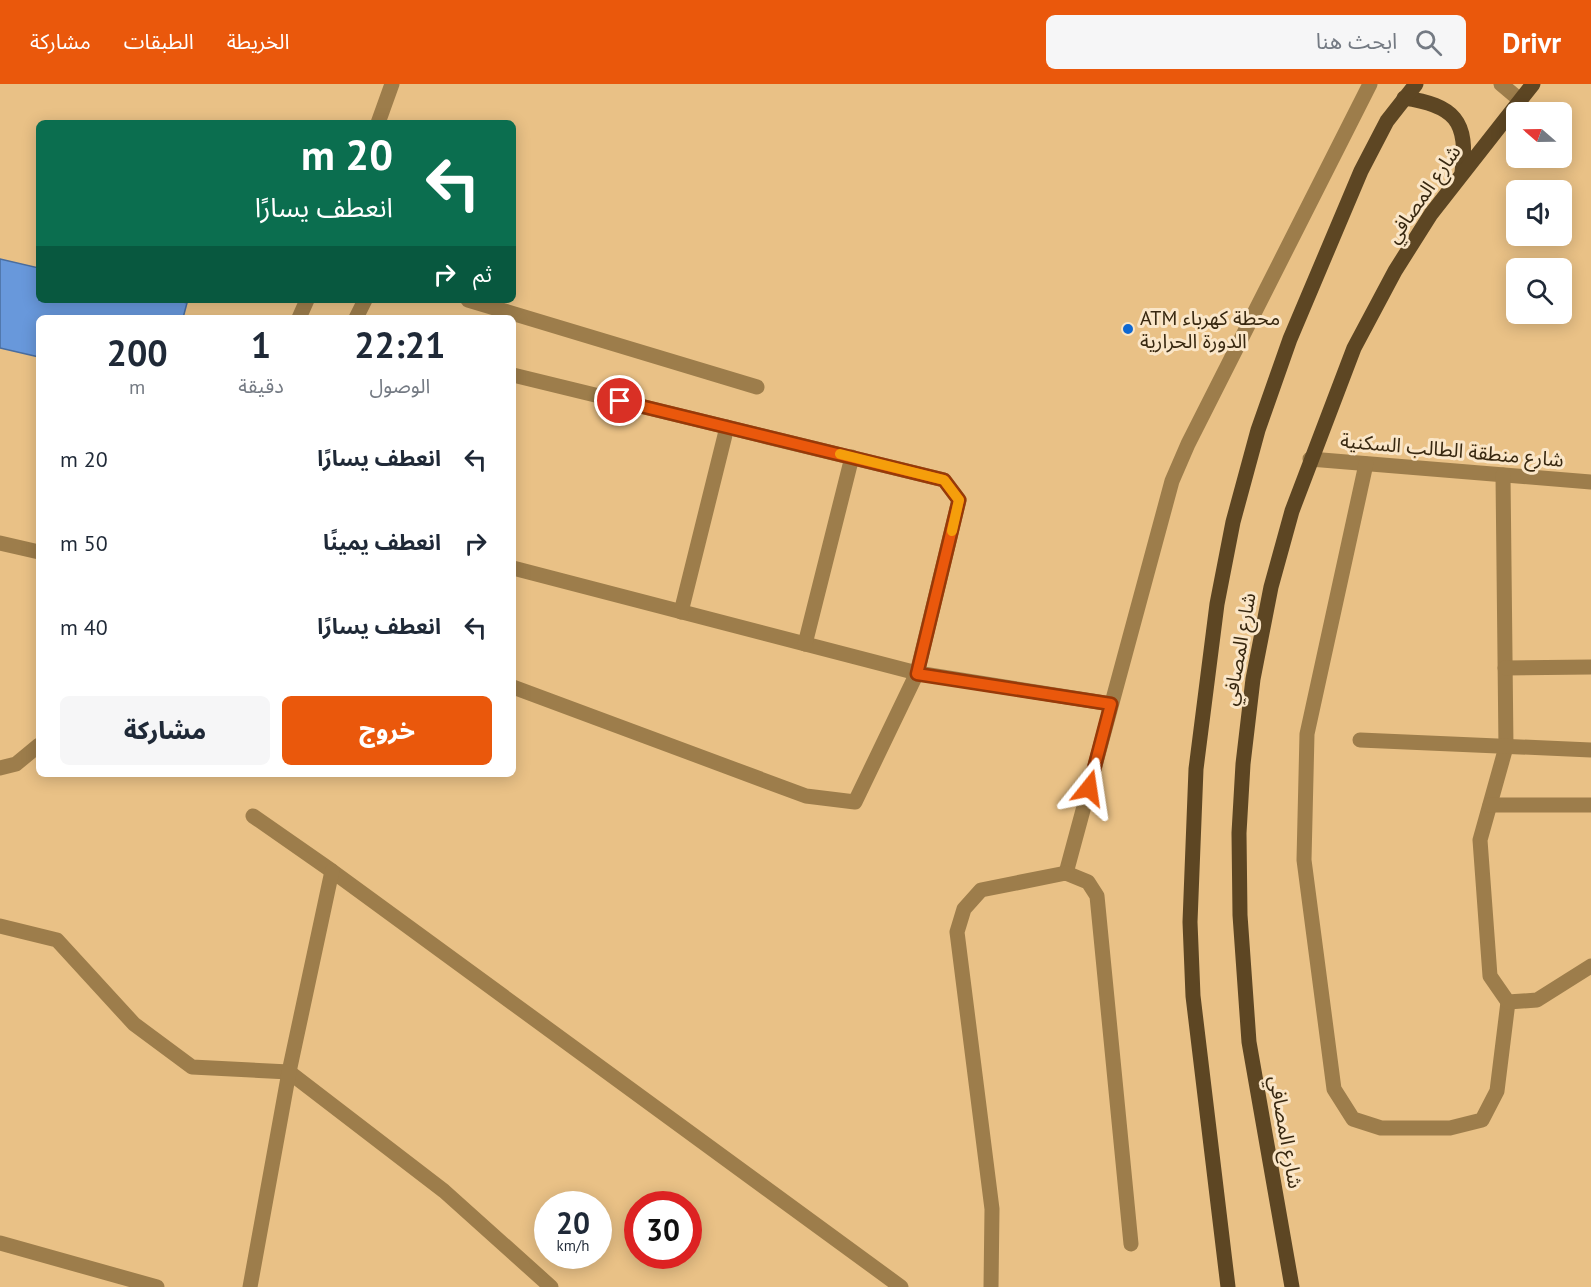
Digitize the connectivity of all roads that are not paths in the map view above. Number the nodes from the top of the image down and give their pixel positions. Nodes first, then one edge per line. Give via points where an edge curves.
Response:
1 (393, 84) edge
2 (1370, 84) edge
3 (1416, 84) edge
4 (1501, 84) edge
5 (1533, 84) edge
6 (1404, 98) junction
7 (1520, 100) junction
8 (379, 120) edge
9 (1461, 174) junction
10 (478, 303) edge
11 (516, 376) edge
12 (757, 387) dead end
13 (727, 427) junction
14 (852, 457) junction
15 (1310, 459) junction
16 (1366, 464) junction
17 (1503, 475) junction
18 (1591, 482) edge
19 (0, 543) edge
20 (36, 551) edge
21 (516, 569) edge
22 (681, 612) junction
23 (806, 644) junction
24 (1591, 667) edge
25 (1505, 668) junction
26 (917, 674) junction
27 (516, 688) edge
28 (1111, 704) junction
29 (1360, 740) dead end
30 (36, 747) edge
31 (1506, 747) junction
32 (1591, 750) edge
33 (0, 768) edge
34 (1490, 804) junction
35 (1591, 805) edge
36 (253, 816) dead end
37 (332, 871) junction
38 (1066, 873) junction
39 (0, 926) edge
40 (1591, 966) edge
41 (1508, 1002) junction
42 (289, 1072) junction
43 (0, 1244) edge
44 (1131, 1244) dead end
45 (157, 1287) edge
46 (250, 1287) edge
47 (551, 1287) edge
48 (901, 1287) edge
49 (991, 1287) edge
50 (1228, 1287) edge
51 (1292, 1287) edge

1 - 8 street
2 - 28 street via 1172,481
3 - 6 main road, شارع المصافي
4 - 7 street
5 - 7 main road, شارع المصافي
6 - 9 main road via 1435,104 1455,118 1464,137
6 - 50 main road, شارع المصافي via 1361,171 1290,339 1258,430 1236,510 1217,604 1196,769 1190,922 1193,996
7 - 9 main road, شارع المصافي
9 - 15 main road, شارع المصافي via 1413,242 1354,348
10 - 12 street
11 - 13 street
13 - 14 street
13 - 22 street
14 - 23 street
14 - 26 street via 944,480 959,500
15 - 16 street, شارع منطقة الطالب السكنية
15 - 51 main road, شارع المصافي via 1271,587 1255,667 1239,833 1249,1041
16 - 17 street, شارع منطقة الطالب السكنية
16 - 41 street via 1307,734 1304,860 1334,1089 1353,1119 1381,1128 1450,1128 1482,1120 1497,1091
17 - 18 street, شارع منطقة الطالب السكنية
17 - 25 street
19 - 20 street
21 - 22 street
22 - 23 street
23 - 26 street
24 - 25 street
25 - 31 street
26 - 27 street via 855,802 806,796
26 - 28 street
28 - 38 street
29 - 31 street
30 - 33 street via 16,764
31 - 32 street
31 - 34 street
34 - 35 street
34 - 41 street via 1480,840 1490,976
36 - 37 street
37 - 42 street
37 - 48 street
38 - 44 street via 1088,882 1097,896
38 - 49 street via 981,890 964,909 957,932 992,1209
39 - 42 street via 57,940 134,1024 192,1067
40 - 41 street via 1537,1000
42 - 46 street
42 - 47 street via 444,1191
43 - 45 street

